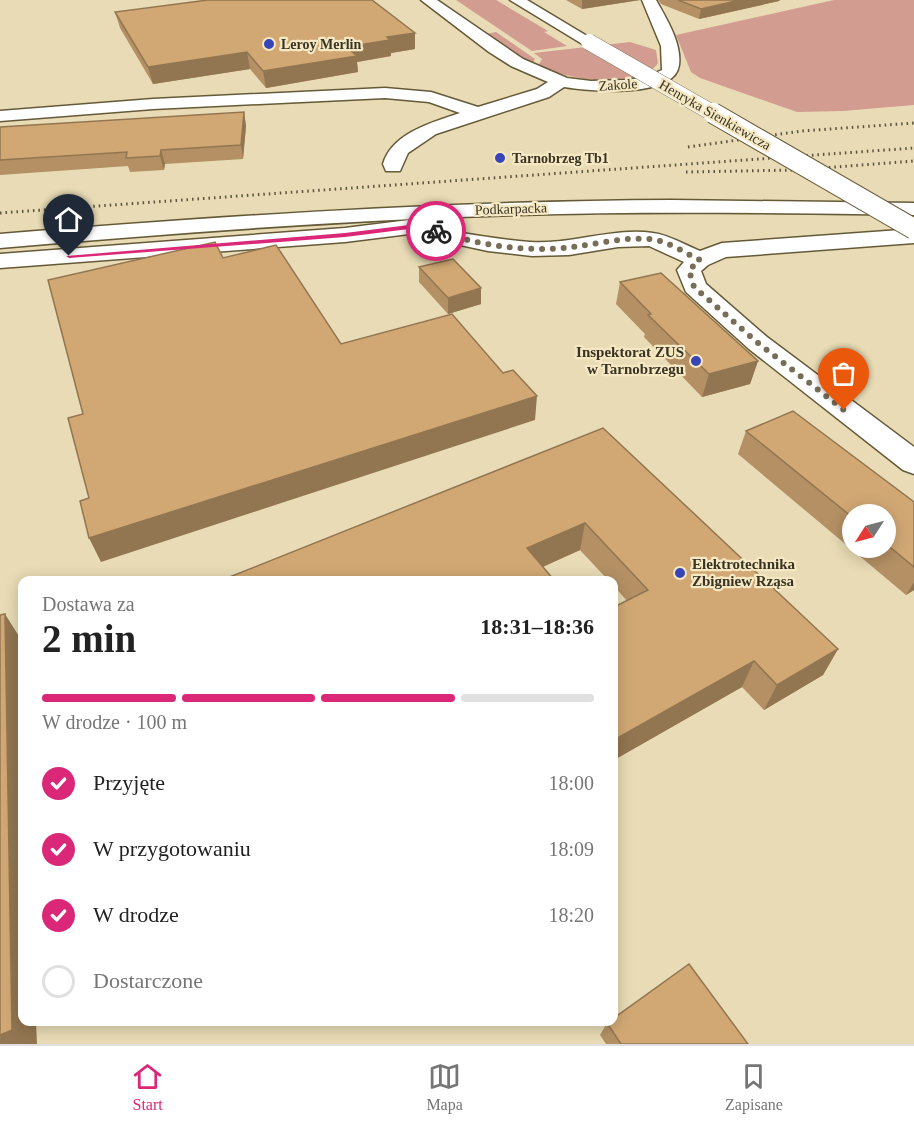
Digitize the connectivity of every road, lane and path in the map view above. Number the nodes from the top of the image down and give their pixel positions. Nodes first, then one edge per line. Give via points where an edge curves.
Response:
1 (428, 0) edge
2 (517, 0) edge
3 (650, 0) edge
4 (561, 82) junction
5 (481, 114) junction
6 (0, 116) edge
7 (393, 167) dead end
8 (914, 209) edge
9 (914, 229) edge
10 (914, 236) edge
11 (0, 240) edge
12 (700, 260) junction
13 (0, 261) edge
14 (914, 463) edge

1 - 4 street via 518,64
2 - 9 street, Henryka Sienkiewicza, bridge
3 - 4 street, Zakole via 672,59 669,72 647,83 628,86
4 - 5 street via 543,93
5 - 6 street via 431,97 385,93
5 - 7 street via 410,141 396,155
8 - 11 street, Podkarpacka via 593,207 445,211
10 - 12 street via 722,250
12 - 13 street via 651,238 532,249 409,227
12 - 14 street via 689,270 694,287 758,343

